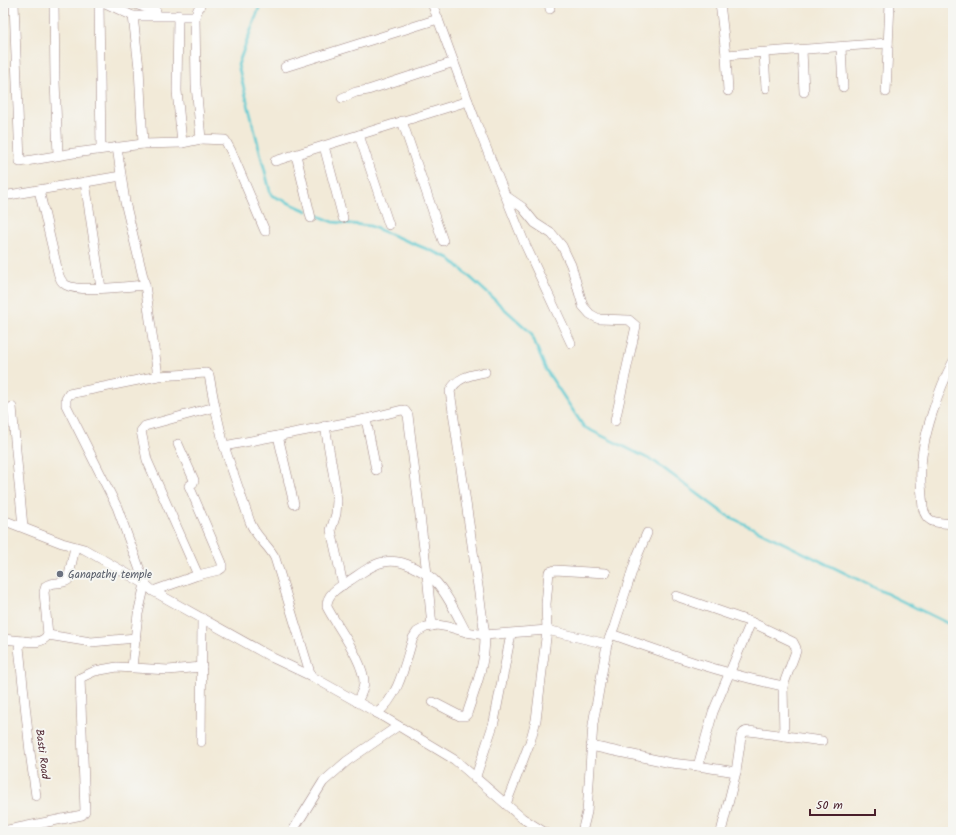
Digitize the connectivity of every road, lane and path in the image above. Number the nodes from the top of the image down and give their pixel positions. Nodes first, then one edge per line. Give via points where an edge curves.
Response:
1 (14, 3) edge
2 (54, 3) edge
3 (98, 3) edge
4 (105, 3) edge
5 (132, 3) edge
6 (200, 3) edge
7 (432, 3) edge
8 (720, 3) edge
9 (890, 3) edge
10 (157, 10) edge
11 (178, 15) junction
12 (133, 16) junction
13 (195, 16) junction
14 (438, 19) junction
15 (888, 43) junction
16 (841, 47) junction
17 (802, 50) junction
18 (764, 53) junction
19 (726, 56) junction
20 (454, 62) junction
21 (285, 67) dead end
22 (843, 87) dead end
23 (766, 88) dead end
24 (728, 90) dead end
25 (804, 92) dead end
26 (886, 92) dead end
27 (342, 98) dead end
28 (468, 101) junction
29 (402, 122) junction
30 (359, 135) junction
31 (201, 139) junction
32 (182, 143) junction
33 (143, 144) junction
34 (324, 146) junction
35 (117, 147) junction
36 (101, 149) junction
37 (58, 155) junction
38 (296, 155) junction
39 (274, 161) dead end
40 (121, 176) junction
41 (85, 182) junction
42 (39, 190) junction
43 (3, 196) edge
44 (506, 196) junction
45 (311, 218) dead end
46 (343, 218) dead end
47 (389, 225) dead end
48 (265, 231) dead end
49 (443, 240) dead end
50 (145, 285) junction
51 (101, 288) junction
52 (571, 343) dead end
53 (953, 362) edge
54 (485, 372) dead end
55 (158, 376) junction
56 (12, 407) dead end
57 (214, 407) junction
58 (366, 418) junction
59 (615, 421) dead end
60 (325, 426) junction
61 (278, 436) junction
62 (178, 444) dead end
63 (224, 446) junction
64 (376, 470) dead end
65 (294, 504) dead end
66 (3, 520) edge
67 (953, 524) edge
68 (23, 527) junction
69 (647, 533) dead end
70 (75, 546) junction
71 (606, 573) dead end
72 (427, 574) junction
73 (198, 575) junction
74 (145, 584) junction
75 (343, 585) junction
76 (153, 591) junction
77 (676, 596) dead end
78 (202, 618) junction
79 (751, 622) junction
80 (432, 626) junction
81 (547, 630) junction
82 (466, 632) junction
83 (510, 634) junction
84 (611, 634) junction
85 (485, 635) junction
86 (48, 636) junction
87 (136, 638) junction
88 (3, 639) edge
89 (23, 641) junction
90 (607, 644) junction
91 (132, 667) junction
92 (202, 667) junction
93 (729, 672) junction
94 (311, 676) junction
95 (783, 686) junction
96 (357, 702) junction
97 (433, 702) dead end
98 (377, 713) junction
99 (398, 726) junction
100 (784, 736) junction
101 (822, 741) dead end
102 (202, 742) dead end
103 (591, 746) junction
104 (698, 766) junction
105 (736, 772) junction
106 (475, 778) junction
107 (36, 796) dead end
108 (506, 804) junction
109 (3, 831) edge
110 (292, 832) edge
111 (544, 832) edge
112 (582, 832) edge
113 (721, 832) edge

1 - 37 street via 20,162
2 - 37 street
3 - 36 street
4 - 12 street
5 - 10 street
6 - 13 street
7 - 14 street
8 - 19 street
9 - 15 street
10 - 11 street
10 - 12 street
11 - 13 street
11 - 32 street via 177,91
12 - 33 street
13 - 31 street via 196,85
14 - 20 street
14 - 21 street
15 - 16 street
15 - 26 street
16 - 17 street
16 - 22 street
17 - 18 street
17 - 25 street
18 - 19 street
18 - 23 street
19 - 24 street
20 - 27 street
20 - 28 street
28 - 29 street
28 - 44 street
29 - 30 street
29 - 49 street
30 - 34 street
30 - 47 street
31 - 32 street
31 - 48 street via 225,140
32 - 33 street
33 - 35 street
34 - 38 street
34 - 46 street
35 - 36 street
35 - 40 street
36 - 37 street
38 - 39 street
38 - 45 street
40 - 41 street
40 - 50 street
41 - 42 street
41 - 51 street
42 - 43 street
42 - 51 street via 61,280 68,286
44 - 52 street via 524,242
44 - 59 street via 522,207 535,223 552,234 562,246 571,265 583,306 590,314 599,319 629,320 636,326
50 - 51 street
50 - 55 street
53 - 67 street via 929,425 921,468 925,514 932,521
54 - 85 street via 459,380 453,384 450,391
55 - 57 street via 206,373 209,376
55 - 74 street via 69,394 66,399 66,405 117,507
56 - 68 street
57 - 63 street
57 - 73 street via 144,426 141,431 147,460
58 - 60 street
58 - 64 street
58 - 72 street via 402,410 408,415
60 - 61 street
60 - 75 street via 337,500 331,530
61 - 63 street
61 - 65 street
62 - 73 street via 194,480 189,486 222,563 219,570
63 - 94 street via 254,532 272,553 278,565
66 - 68 street
68 - 70 street
69 - 84 street via 629,577
70 - 74 street
70 - 86 street via 68,580 61,584 50,583 44,592
71 - 81 street via 555,570 549,572
72 - 75 street via 405,563 384,561
72 - 80 street
72 - 82 street via 442,588
73 - 76 street
74 - 76 street
74 - 87 street
75 - 96 street via 330,596 327,607 362,671 364,683
76 - 78 street
77 - 79 street
78 - 92 street
78 - 94 street
79 - 93 street
79 - 95 street via 795,645 796,651
80 - 82 street
80 - 98 street via 417,632 413,638 394,692
81 - 83 street
81 - 90 street
81 - 108 street via 534,729
82 - 85 street
83 - 85 street
83 - 106 street via 494,722
84 - 90 street
84 - 93 street
85 - 97 street via 482,669 467,714 460,716
86 - 87 street via 91,642
86 - 89 street via 37,642
87 - 91 street
88 - 89 street
89 - 107 street, Basti Road via 19,647
90 - 103 street
91 - 92 street via 168,670
91 - 109 street via 95,671 80,678 86,808 84,813
92 - 102 street
93 - 95 street
93 - 104 street via 713,712
94 - 96 street
95 - 100 street
96 - 98 street
98 - 99 street
99 - 106 street via 454,760
99 - 110 street via 347,761 322,782
100 - 101 street
100 - 105 street via 745,731 741,737
103 - 104 street via 671,764
103 - 112 street via 588,812
104 - 105 street
105 - 113 street
106 - 108 street
108 - 111 street

